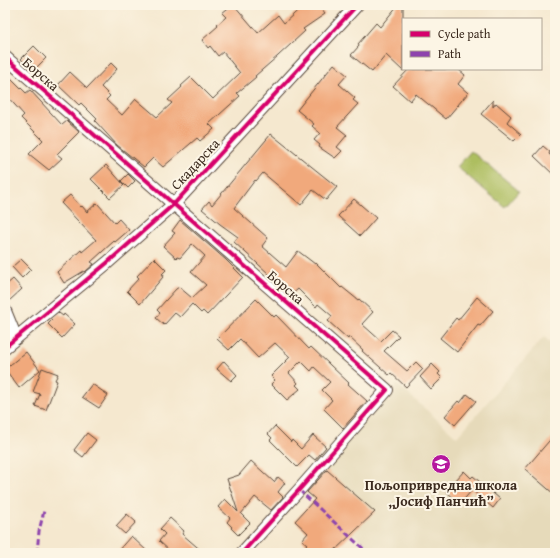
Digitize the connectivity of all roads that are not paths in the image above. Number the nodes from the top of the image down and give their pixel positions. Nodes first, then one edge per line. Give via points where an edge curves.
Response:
1 (357, 5) edge
2 (5, 57) edge
3 (174, 204) junction
4 (5, 311) edge
5 (16, 338) junction
6 (5, 347) edge
7 (242, 553) edge

1 - 3 street, Скадарска
2 - 3 street, Борска
3 - 5 street, Скадарска
3 - 7 street, Борска via 387,390
4 - 5 street
5 - 6 street, Скадарска

